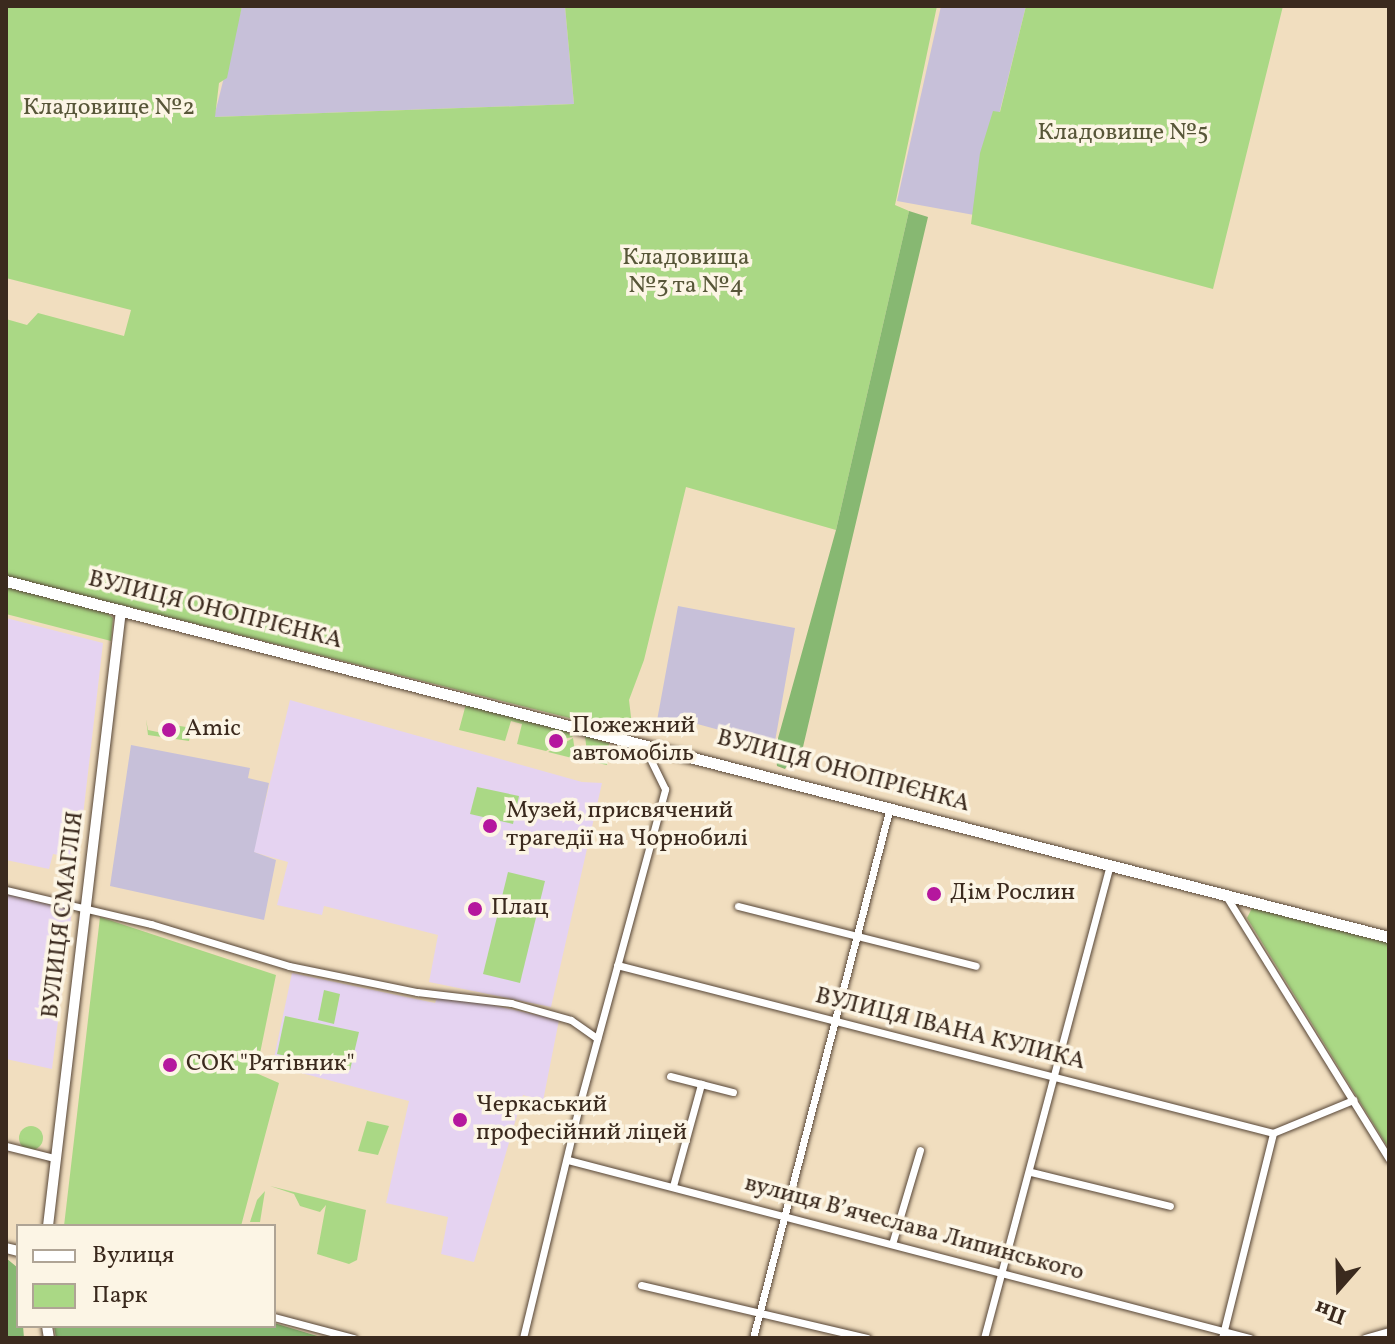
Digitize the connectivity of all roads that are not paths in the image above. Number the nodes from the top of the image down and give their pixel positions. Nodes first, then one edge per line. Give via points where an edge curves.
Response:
1 (6, 581) edge
2 (121, 610) junction
3 (643, 742) junction
4 (890, 807) junction
5 (1110, 864) junction
6 (6, 890) edge
7 (1224, 893) junction
8 (738, 906) dead end
9 (85, 909) junction
10 (1389, 937) edge
11 (855, 938) junction
12 (617, 965) junction
13 (976, 966) dead end
14 (833, 1021) junction
15 (597, 1038) junction
16 (670, 1076) dead end
17 (1056, 1078) junction
18 (701, 1084) junction
19 (733, 1092) dead end
20 (1353, 1100) junction
21 (1273, 1133) junction
22 (6, 1146) edge
23 (920, 1150) dead end
24 (54, 1158) junction
25 (1389, 1159) edge
26 (568, 1160) junction
27 (1031, 1172) junction
28 (673, 1186) junction
29 (1170, 1206) dead end
30 (783, 1215) junction
31 (48, 1224) edge
32 (892, 1244) junction
33 (1002, 1274) junction
34 (641, 1285) dead end
35 (760, 1311) junction
36 (276, 1318) edge
37 (1389, 1331) edge
38 (1223, 1334) edge
39 (353, 1338) edge
40 (523, 1338) edge
41 (753, 1338) edge
42 (867, 1338) edge
43 (984, 1338) edge
44 (1250, 1338) edge
45 (1365, 1338) edge

1 - 2 main road, ВУЛИЦЯ ОНОПРІЄНКА
2 - 3 main road, ВУЛИЦЯ ОНОПРІЄНКА
2 - 9 street, ВУЛИЦЯ СМАГЛІЯ
3 - 4 main road, ВУЛИЦЯ ОНОПРІЄНКА
3 - 12 street via 665,789
4 - 5 main road, ВУЛИЦЯ ОНОПРІЄНКА
4 - 11 street
5 - 7 main road, ВУЛИЦЯ ОНОПРІЄНКА
5 - 17 street
6 - 9 street
7 - 10 main road, ВУЛИЦЯ ОНОПРІЄНКА
7 - 20 street
8 - 11 street
9 - 15 street via 289,966 417,992 511,1003 571,1020
9 - 24 street, ВУЛИЦЯ СМАГЛІЯ
11 - 13 street
11 - 14 street
12 - 14 street, ВУЛИЦЯ ІВАНА КУЛИКА
12 - 15 street
14 - 17 street, ВУЛИЦЯ ІВАНА КУЛИКА
14 - 30 street
15 - 26 street
16 - 18 street
17 - 21 street, ВУЛИЦЯ ІВАНА КУЛИКА
17 - 27 street
18 - 19 street
18 - 28 street
20 - 21 street
20 - 25 street
21 - 38 street
22 - 24 street
23 - 32 street
24 - 31 street, ВУЛИЦЯ СМАГЛІЯ
26 - 28 street, вулиця Вʼячеслава Липинського
26 - 40 street
27 - 29 street
27 - 33 street
28 - 30 street, вулиця Вʼячеслава Липинського
30 - 32 street, вулиця Вʼячеслава Липинського
30 - 35 street
32 - 33 street, вулиця Вʼячеслава Липинського
33 - 38 street, вулиця Вʼячеслава Липинського
33 - 43 street
34 - 35 street
35 - 41 street
35 - 42 street
36 - 39 street
37 - 45 street
38 - 44 street, вулиця Вʼячеслава Липинського

